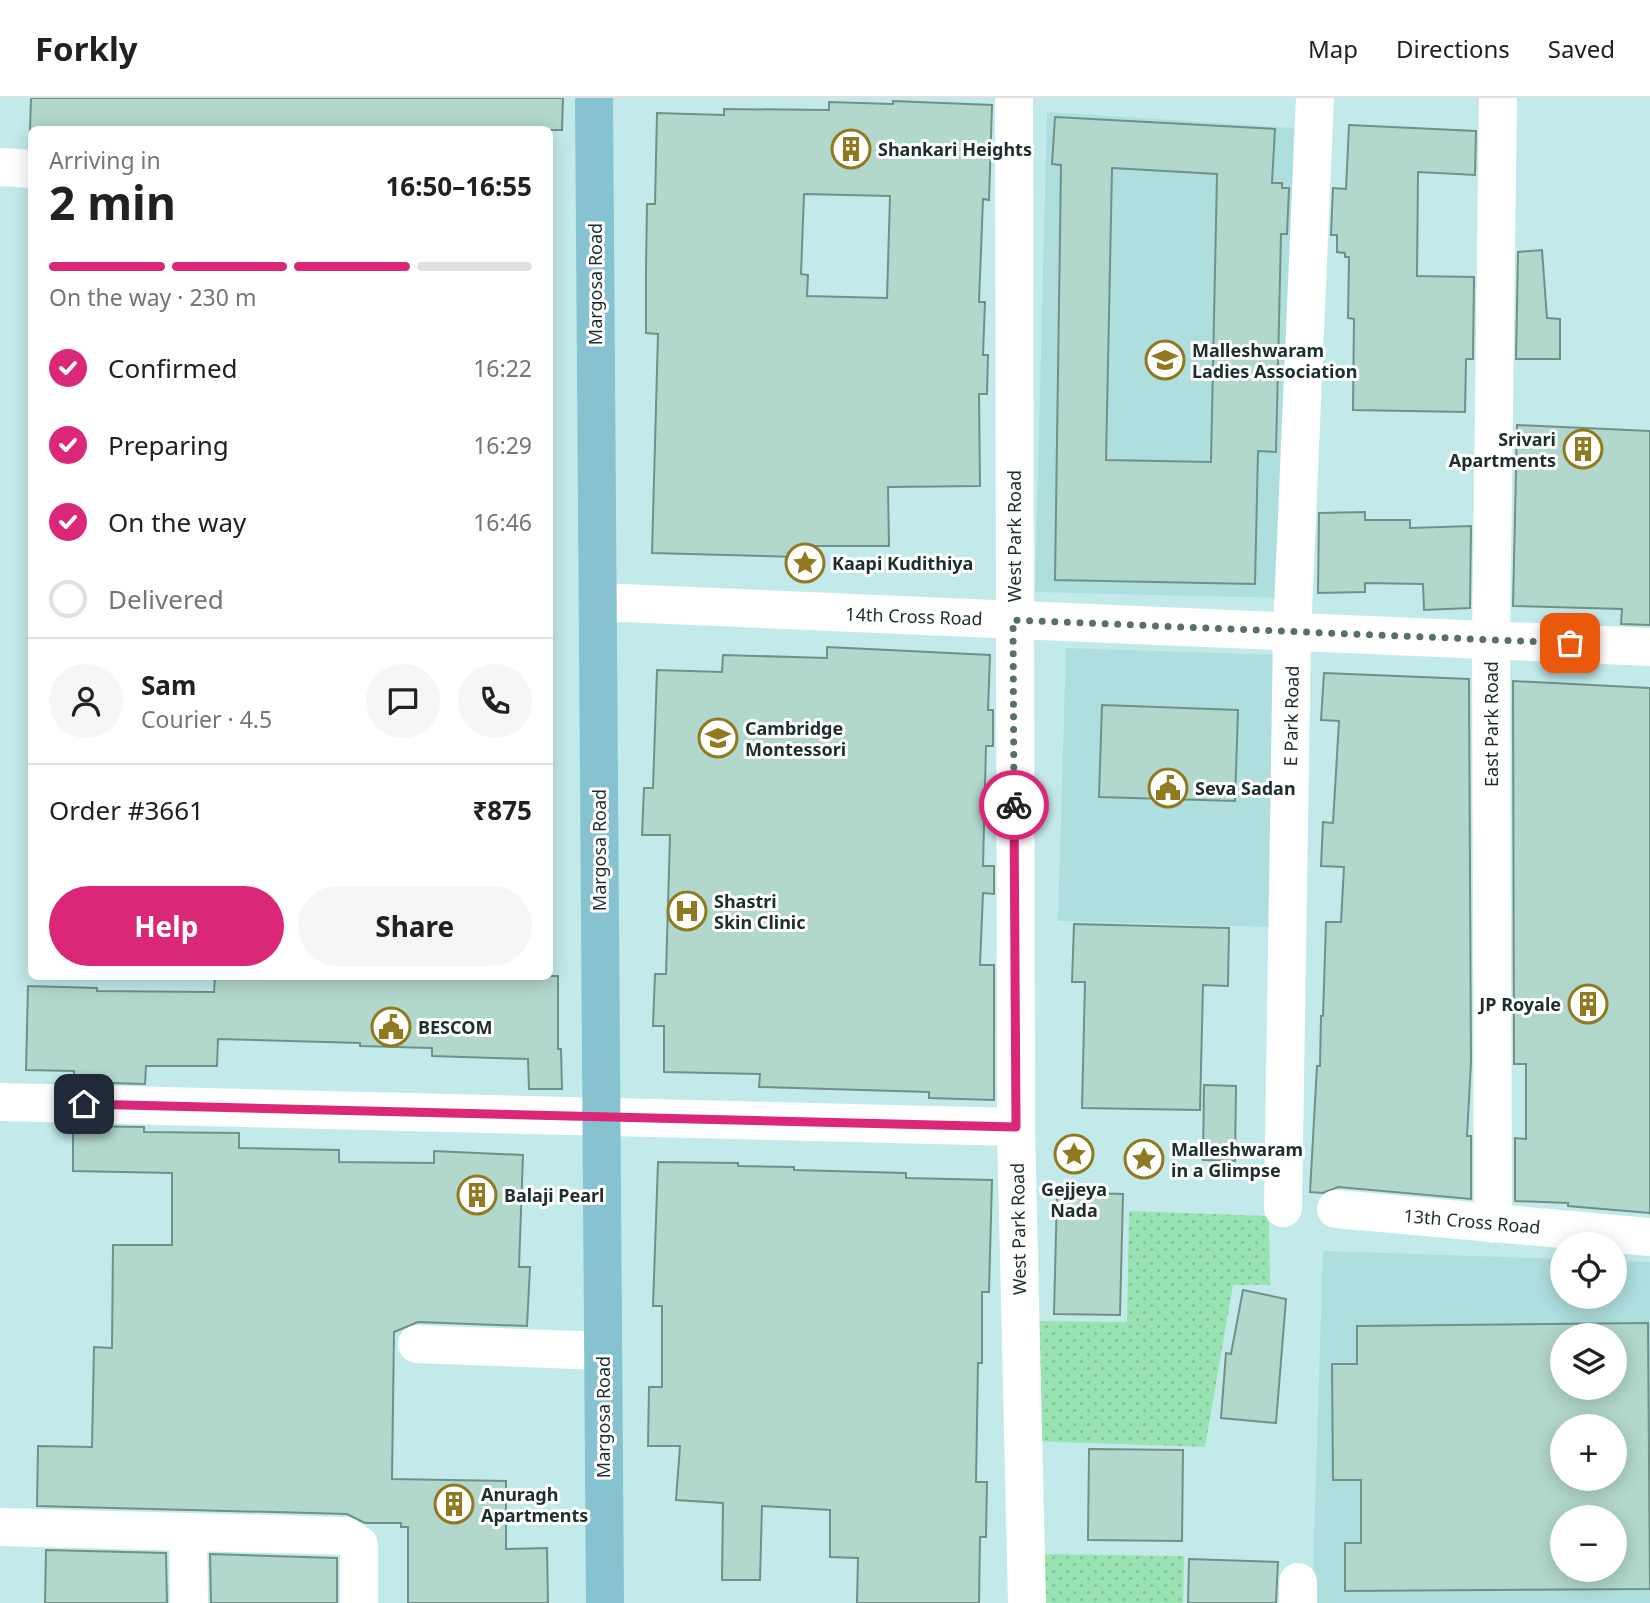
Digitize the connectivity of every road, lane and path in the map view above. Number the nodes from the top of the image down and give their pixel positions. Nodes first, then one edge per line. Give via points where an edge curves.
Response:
1 (594, 98) edge
2 (1014, 98) edge
3 (1315, 98) edge
4 (1498, 98) edge
5 (0, 167) edge
6 (28, 169) edge
7 (598, 603) junction
8 (1013, 620) junction
9 (1292, 632) junction
10 (1491, 640) junction
11 (1650, 647) edge
12 (0, 1102) edge
13 (601, 1115) junction
14 (1016, 1127) junction
15 (1283, 1208) dead end
16 (1336, 1209) dead end
17 (1493, 1224) junction
18 (1650, 1237) edge
19 (417, 1344) dead end
20 (603, 1351) junction
21 (0, 1527) edge
22 (188, 1532) junction
23 (189, 1603) edge
24 (359, 1603) edge
25 (605, 1603) edge
26 (1027, 1603) edge

1 - 7 main road, Margosa Road
2 - 8 street, West Park Road
3 - 9 street, E Park Road
4 - 10 street, East Park Road
5 - 6 street
7 - 8 street, 14th Cross Road
7 - 13 main road, Margosa Road
8 - 9 street, 14th Cross Road
8 - 14 street, West Park Road
9 - 10 street, 14th Cross Road
9 - 15 street, E Park Road
10 - 11 street, 14th Cross Road
10 - 17 street, East Park Road
12 - 13 street
13 - 14 street
13 - 20 main road, Margosa Road
14 - 26 street, West Park Road
16 - 17 street, 13th Cross Road
17 - 18 street, 13th Cross Road
19 - 20 street
20 - 25 main road, Margosa Road
21 - 22 street
22 - 23 street
22 - 24 street via 351,1538 359,1545

